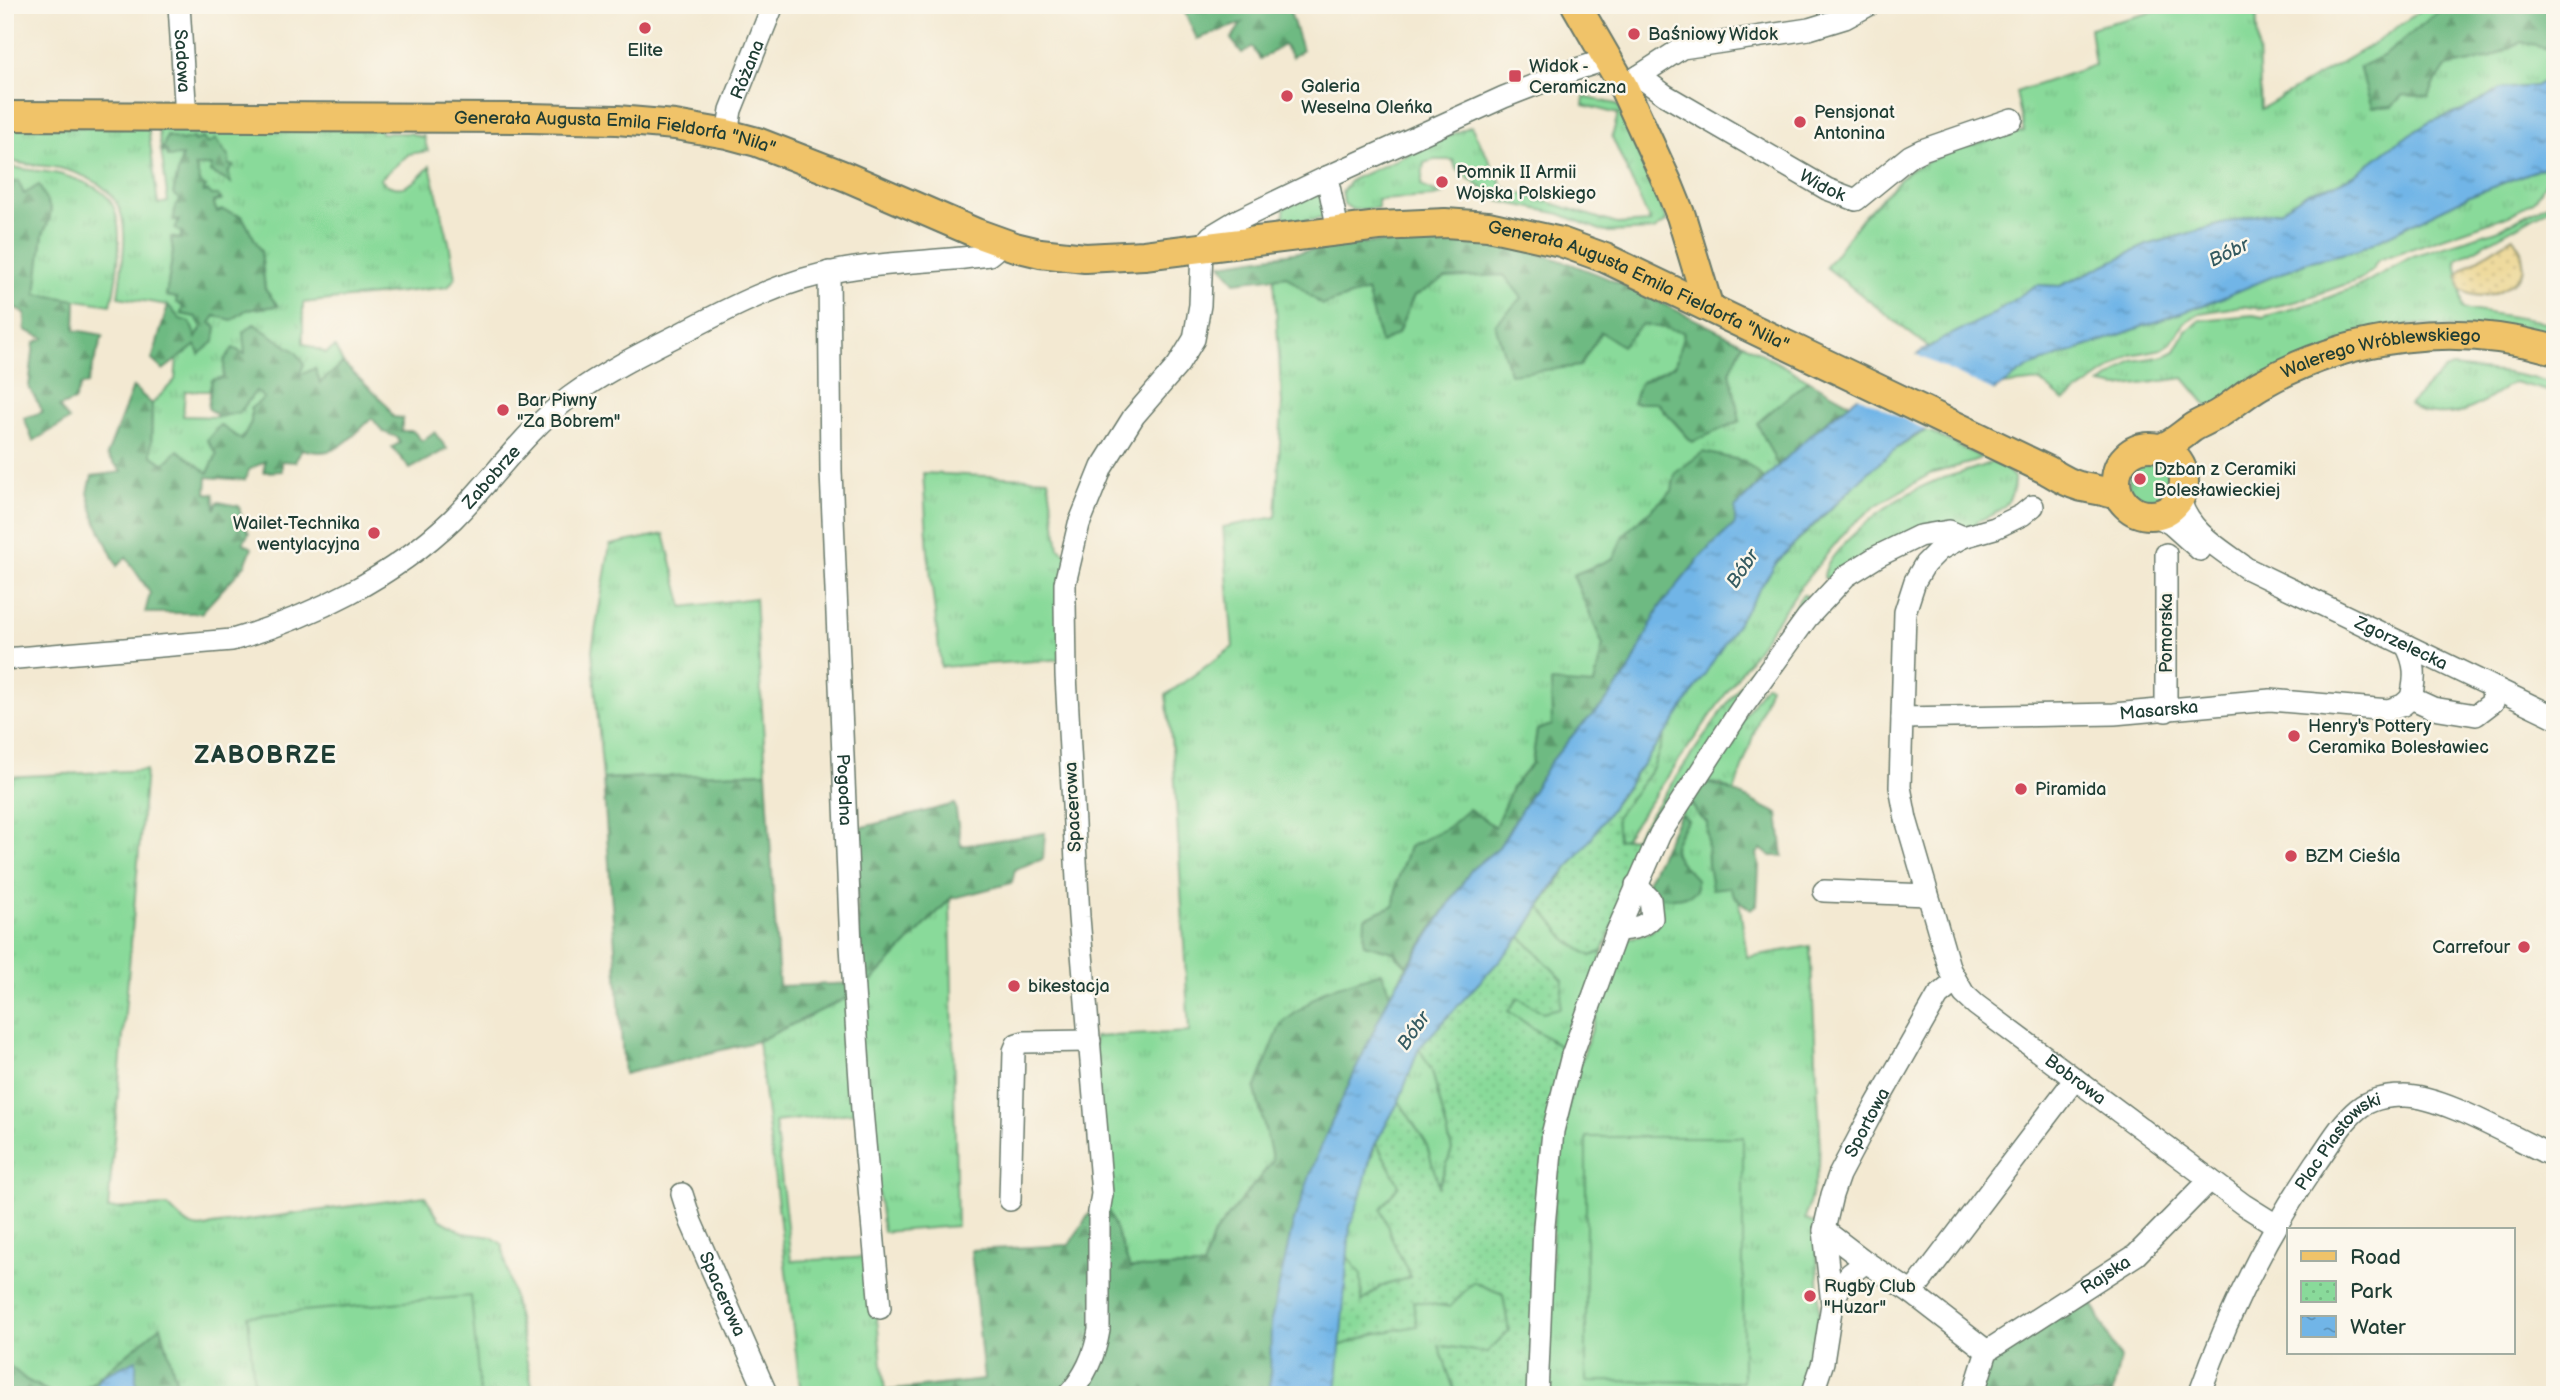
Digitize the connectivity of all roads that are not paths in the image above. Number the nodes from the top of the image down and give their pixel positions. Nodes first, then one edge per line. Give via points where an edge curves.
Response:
1 (179, 5) edge
2 (773, 5) edge
3 (1576, 5) edge
4 (1869, 5) edge
5 (1608, 59) junction
6 (1631, 81) junction
7 (5, 116) edge
8 (186, 118) junction
9 (2012, 119) dead end
10 (727, 134) junction
11 (1327, 177) junction
12 (1338, 230) junction
13 (998, 241) junction
14 (1202, 248) junction
15 (829, 272) junction
16 (1708, 305) junction
17 (2548, 348) edge
18 (2219, 414) junction
19 (2161, 448) junction
20 (2119, 467) junction
21 (2047, 470) junction
22 (2183, 471) junction
23 (2119, 496) junction
24 (2180, 499) junction
25 (2033, 506) dead end
26 (2155, 515) junction
27 (1963, 537) junction
28 (2166, 554) dead end
29 (2246, 568) junction
30 (2406, 645) junction
31 (5, 659) edge
32 (2492, 688) junction
33 (2411, 698) junction
34 (2166, 711) junction
35 (2555, 717) edge
36 (1902, 718) junction
37 (1824, 891) dead end
38 (1928, 895) junction
39 (1955, 982) junction
40 (1090, 1041) junction
41 (2075, 1079) junction
42 (2555, 1157) edge
43 (2210, 1180) junction
44 (682, 1194) dead end
45 (1010, 1200) dead end
46 (2276, 1225) junction
47 (1824, 1230) junction
48 (1866, 1262) junction
49 (1912, 1293) junction
50 (1832, 1304) junction
51 (880, 1308) dead end
52 (1987, 1351) junction
53 (767, 1395) edge
54 (1068, 1395) edge
55 (1537, 1395) edge
56 (1812, 1395) edge
57 (1973, 1395) edge
58 (2199, 1395) edge

1 - 8 street, Sadowa
2 - 10 street, Różana via 731,110
3 - 5 main road, Widok
4 - 6 street via 1809,29 1682,48
5 - 6 main road, Widok
5 - 11 street via 1504,97
6 - 9 street, Widok via 1665,95 1827,189 1856,200 1922,149
6 - 16 main road, Widok
7 - 8 main road, Generała Augusta Emila Fieldorfa "Nila"
8 - 10 main road, Generała Augusta Emila Fieldorfa "Nila" via 588,119
10 - 13 main road, Generała Augusta Emila Fieldorfa "Nila" via 847,177
11 - 12 street
11 - 14 street via 1236,221 1211,236
12 - 14 main road, Generała Augusta Emila Fieldorfa "Nila"
12 - 16 main road, Generała Augusta Emila Fieldorfa "Nila" via 1445,223 1488,226 1560,242 1605,258
13 - 14 main road, Generała Augusta Emila Fieldorfa "Nila" via 1040,253 1084,258
13 - 15 street, Zabobrze via 989,255
14 - 40 street, Spacerowa via 1194,339 1134,416 1102,467 1079,524 1065,583 1072,800
15 - 31 street, Zabobrze via 732,306 590,383 534,429 429,541 376,577 309,613 266,630 205,644
15 - 51 street, Pogodna via 831,471 850,932
16 - 21 main road, Generała Augusta Emila Fieldorfa "Nila"
17 - 18 main road, Walerego Wróblewskiego via 2501,339 2432,335 2384,339 2323,355 2274,377
18 - 19 main road, Walerego Wróblewskiego
18 - 22 main road, Walerego Wróblewskiego
19 - 20 main road via 2142,448
19 - 22 main road
20 - 21 main road, Generała Augusta Emila Fieldorfa "Nila" via 2091,473
20 - 23 main road
21 - 23 main road, Generała Augusta Emila Fieldorfa "Nila" via 2076,485
22 - 24 main road
23 - 26 main road via 2132,510
24 - 26 main road
24 - 29 street, Zgorzelecka via 2198,531
25 - 27 street, Bobrowa via 1995,528
26 - 29 street, Zgorzelecka via 2215,559
27 - 36 street, Bobrowa via 1939,550 1926,564 1908,598
27 - 55 street via 1948,531 1919,536 1846,576 1807,618 1741,709 1660,834 1636,886 1650,899 1652,918 1633,929 1618,930 1572,1055 1553,1131
28 - 34 street, Pomorska
29 - 30 street, Zgorzelecka
30 - 32 street, Zgorzelecka
30 - 33 street via 2416,672
32 - 33 street via 2493,702 2476,715 2433,708
32 - 35 street, Zgorzelecka
33 - 34 street, Masarska via 2389,710 2270,700
34 - 36 street, Masarska
36 - 38 street, Bobrowa via 1900,788
37 - 38 street
38 - 39 street, Bobrowa
39 - 41 street, Bobrowa via 1976,1005
39 - 47 street, Sportowa via 1938,996 1875,1105 1839,1175
40 - 45 street via 1017,1044
40 - 54 street, Spacerowa via 1102,1194 1099,1330 1084,1376
41 - 43 street, Bobrowa
41 - 49 street
42 - 46 street, Plac Piastowski via 2430,1100 2406,1096 2377,1099 2347,1119
43 - 46 street, Bobrowa
43 - 52 street, Rajska via 2136,1255
44 - 53 street, Spacerowa
46 - 58 street, Plac Piastowski via 2228,1320
47 - 48 street
47 - 50 street
48 - 49 street
48 - 50 street via 1850,1274
49 - 52 street
50 - 56 street via 1823,1362
52 - 57 street

